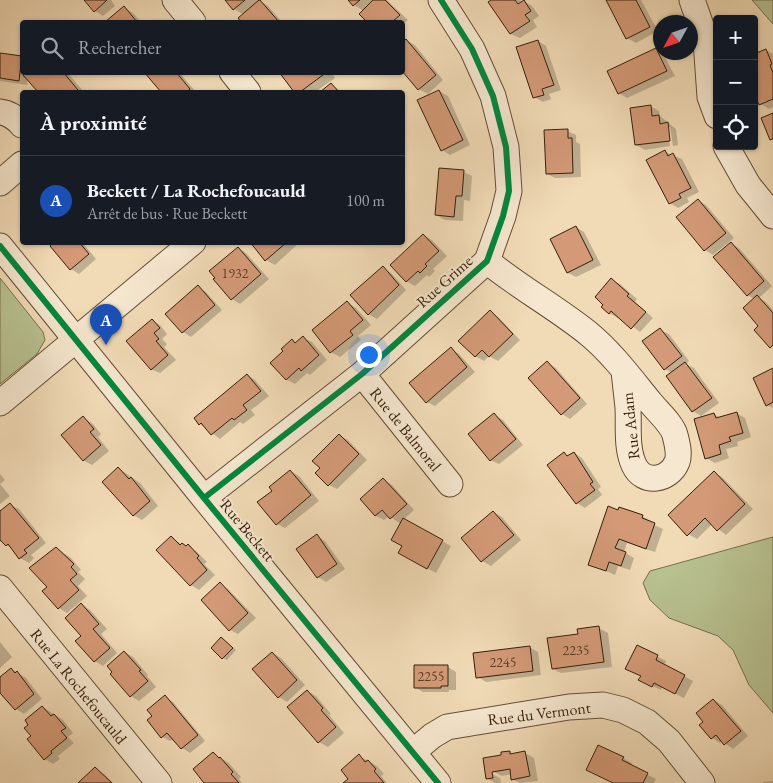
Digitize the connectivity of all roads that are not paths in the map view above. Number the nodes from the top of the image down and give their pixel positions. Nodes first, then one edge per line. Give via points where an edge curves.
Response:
1 (174, 0) edge
2 (441, 0) edge
3 (692, 0) edge
4 (190, 20) edge
5 (234, 75) edge
6 (246, 90) edge
7 (713, 105) edge
8 (0, 112) edge
9 (20, 123) edge
10 (728, 150) edge
11 (20, 166) edge
12 (0, 183) edge
13 (773, 216) edge
14 (188, 245) edge
15 (0, 246) edge
16 (487, 261) junction
17 (75, 340) junction
18 (624, 370) dead end
19 (362, 374) junction
20 (0, 403) edge
21 (450, 484) dead end
22 (204, 498) junction
23 (0, 588) edge
24 (413, 752) junction
25 (159, 783) edge
26 (438, 783) edge
27 (702, 783) edge

1 - 4 street
2 - 16 street, Rue Grime via 472,49 493,96 506,147 508,191
3 - 7 street via 706,40
5 - 6 street
8 - 9 street via 8,113
10 - 13 street via 748,185
11 - 12 street
14 - 17 street
15 - 17 street, Rue Beckett
16 - 18 street, Rue Adam via 590,335
16 - 19 street, Rue Grime
17 - 20 street
17 - 22 street, Rue Beckett
19 - 21 street, Rue de Balmoral
19 - 22 street, Rue Grime
22 - 24 street, Rue Beckett
23 - 25 street, Rue La Rochefoucauld
24 - 26 street, Rue Beckett
24 - 27 street, Rue du Vermont via 447,727 561,708 603,706 623,710 647,722 669,741

